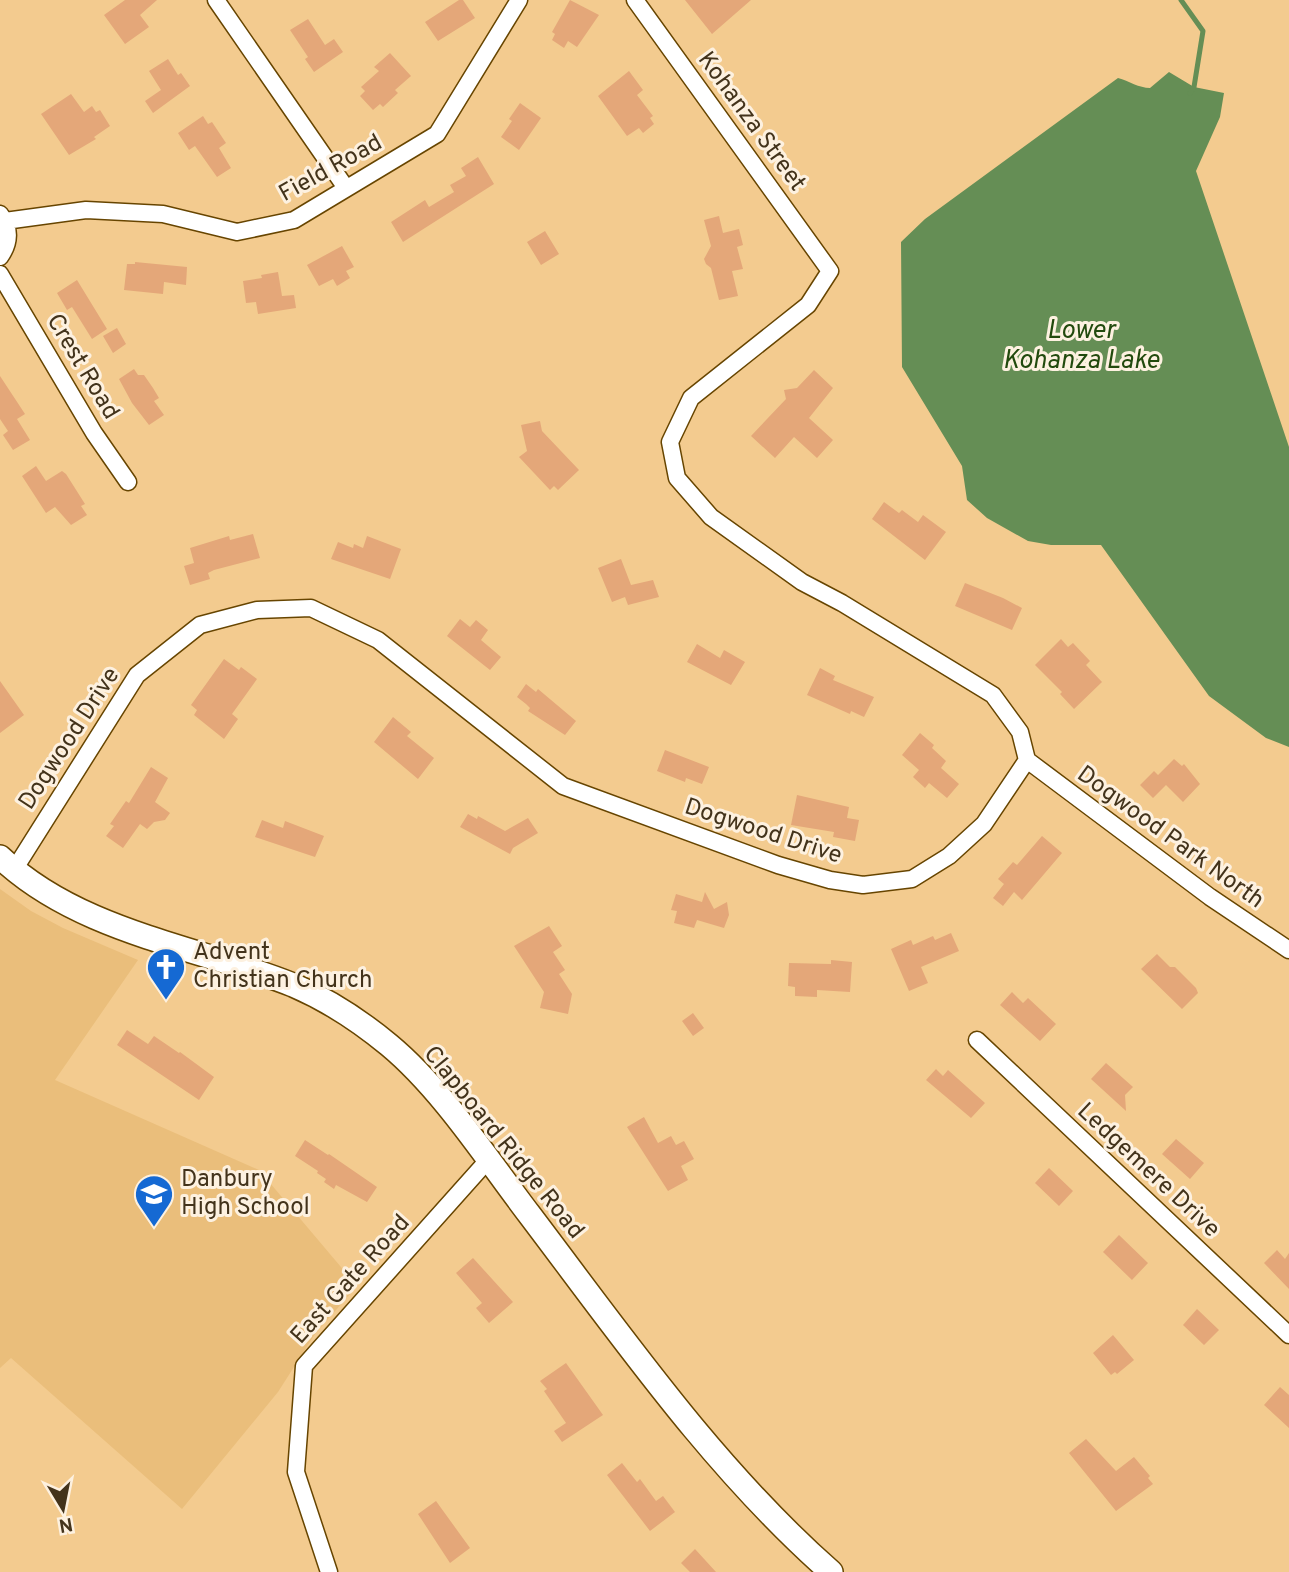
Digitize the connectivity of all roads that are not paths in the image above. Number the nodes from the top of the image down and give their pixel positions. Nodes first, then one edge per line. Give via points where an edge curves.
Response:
1 (216, 0) edge
2 (519, 0) edge
3 (635, 0) edge
4 (346, 188) junction
5 (3, 218) edge
6 (0, 257) edge
7 (0, 274) edge
8 (128, 482) dead end
9 (1027, 760) junction
10 (7, 864) edge
11 (1289, 950) edge
12 (976, 1040) dead end
13 (488, 1160) junction
14 (1289, 1335) edge
15 (328, 1572) edge
16 (831, 1572) edge

1 - 4 street
2 - 4 street, Field Road via 437,134
3 - 9 street, Kohanza Street via 830,271 808,305 691,398 670,442 677,478 711,517 802,582 993,695 1020,732
4 - 5 street, Field Road via 294,219 237,232 163,214 86,210
5 - 6 street, Field Road via 8,232
7 - 8 street, Crest Road
9 - 10 street, Dogwood Drive via 984,824 949,856 912,879 863,885 830,880 563,786 378,640 311,608 257,610 200,625 138,675
9 - 11 street, Dogwood Park North
10 - 13 main road, Clapboard Ridge Road via 54,897 101,921 296,986 347,1013 428,1083
12 - 14 street, Ledgemere Drive
13 - 15 street, East Gate Road via 304,1366 296,1472
13 - 16 main road, Clapboard Ridge Road via 718,1457 793,1539

